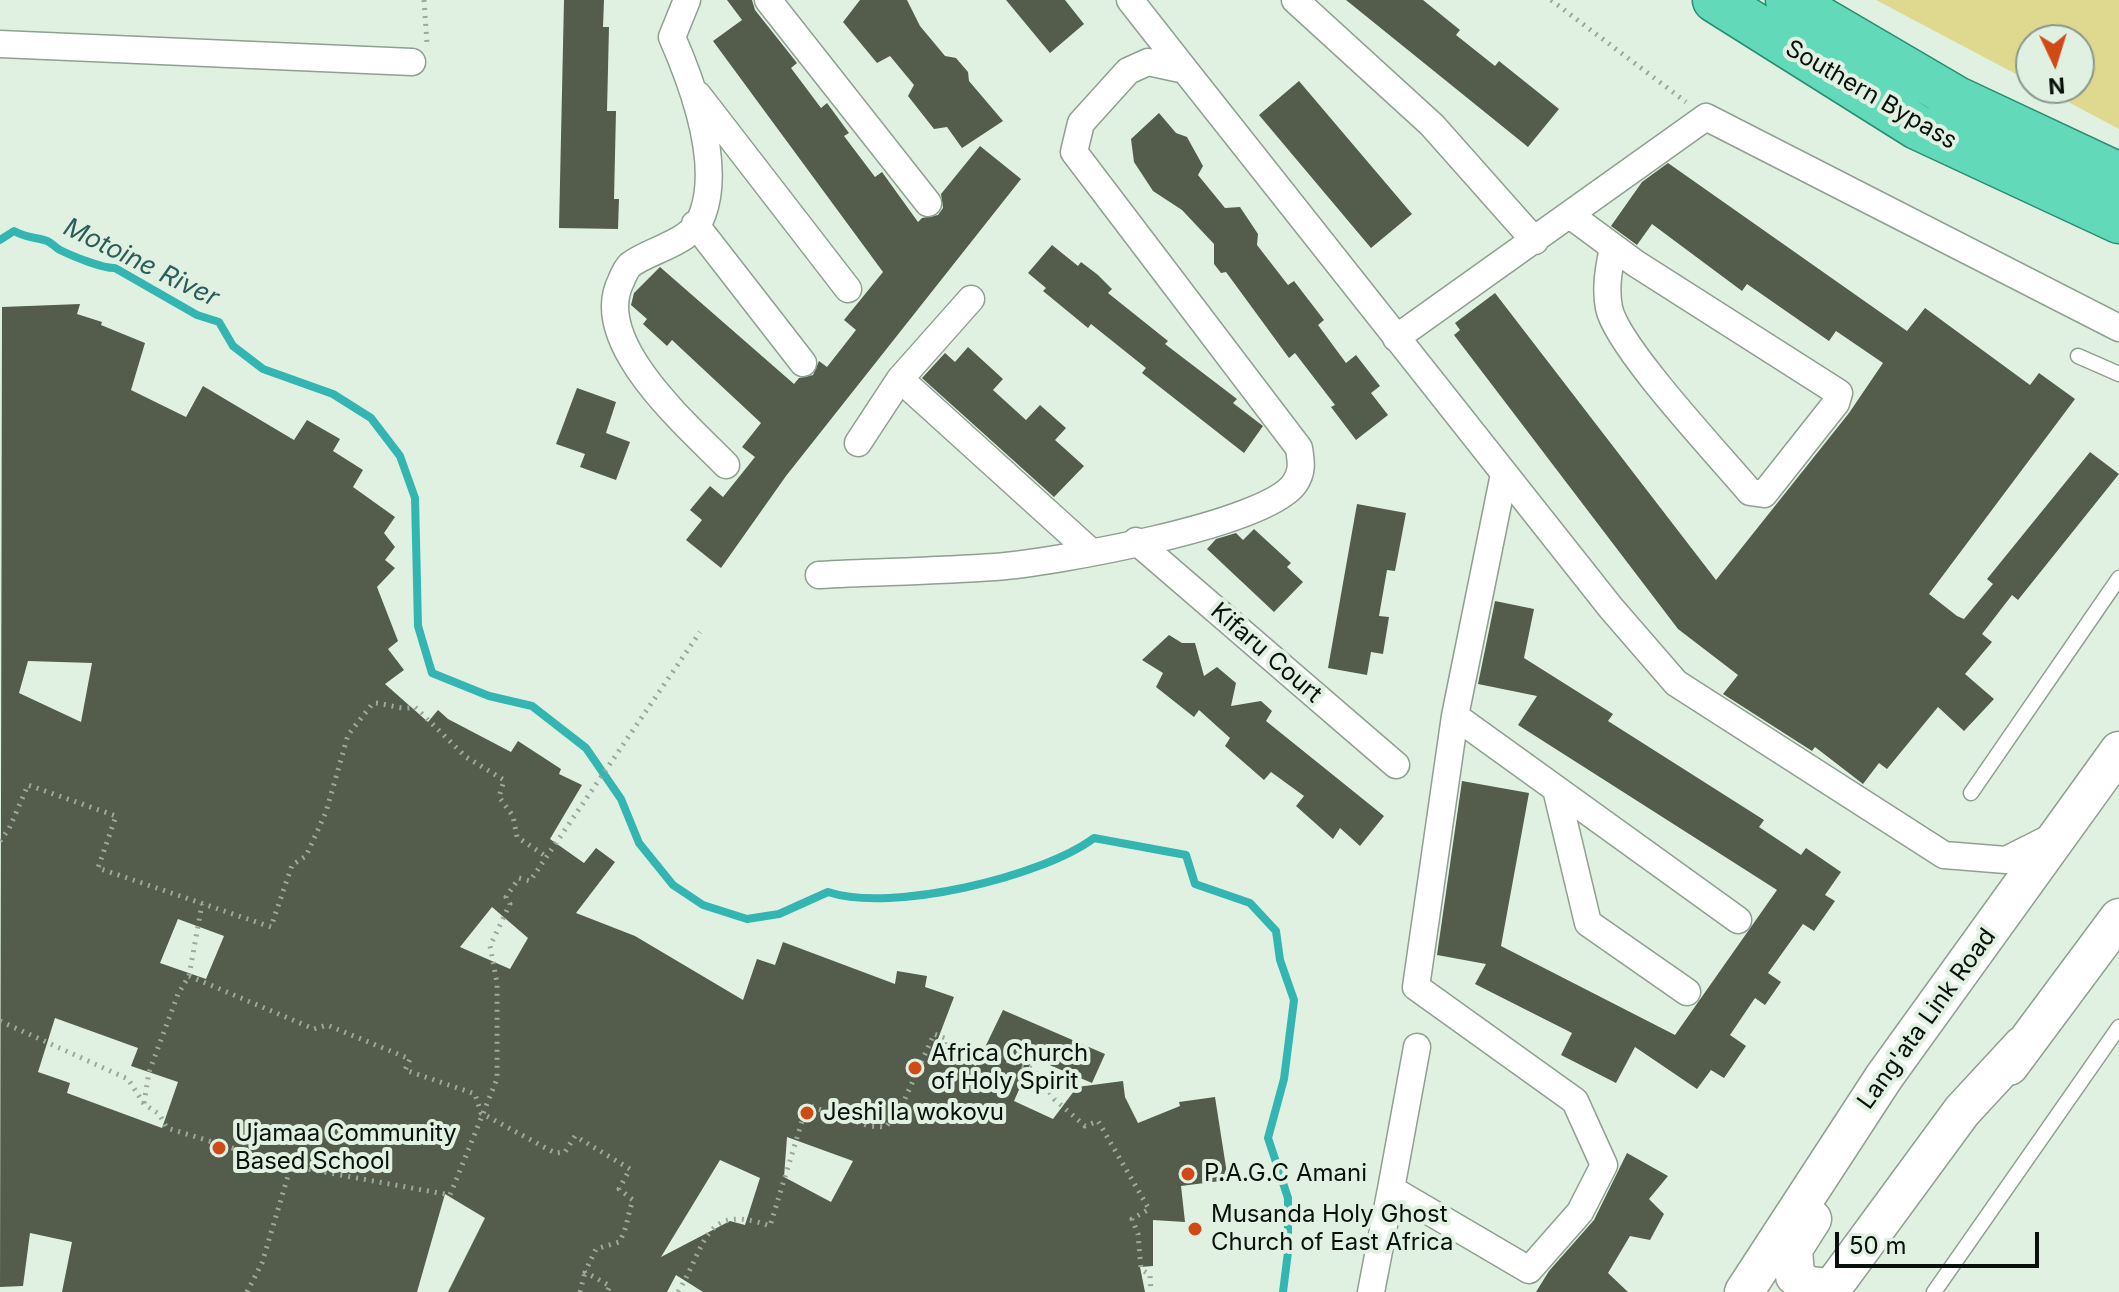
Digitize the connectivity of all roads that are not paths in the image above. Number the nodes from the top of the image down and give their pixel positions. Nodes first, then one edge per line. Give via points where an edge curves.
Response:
1 (687, 0) edge
2 (768, 0) edge
3 (1130, 0) edge
4 (1295, 0) edge
5 (1715, 0) edge
6 (1788, 0) edge
7 (0, 44) edge
8 (412, 62) dead end
9 (1185, 70) junction
10 (696, 92) junction
11 (2119, 175) edge
12 (928, 203) dead end
13 (1570, 215) junction
14 (2119, 221) edge
15 (695, 224) junction
16 (1535, 241) junction
17 (1613, 247) junction
18 (848, 289) dead end
19 (971, 299) dead end
20 (2119, 328) edge
21 (1396, 338) junction
22 (2078, 356) dead end
23 (803, 363) dead end
24 (2119, 374) edge
25 (900, 379) junction
26 (858, 443) dead end
27 (726, 465) dead end
28 (1504, 474) junction
29 (1136, 541) junction
30 (1091, 552) junction
31 (819, 575) dead end
32 (2119, 578) edge
33 (1455, 716) junction
34 (2119, 751) edge
35 (1396, 765) dead end
36 (1556, 789) junction
37 (1971, 793) dead end
38 (2062, 832) junction
39 (2119, 918) edge
40 (1738, 920) dead end
41 (1687, 992) dead end
42 (2119, 1027) edge
43 (2023, 1045) junction
44 (1417, 1047) dead end
45 (1884, 1077) junction
46 (1391, 1189) junction
47 (1371, 1292) edge
48 (1744, 1292) edge
49 (1852, 1292) edge
50 (1934, 1292) edge

1 - 10 street via 672,37
2 - 12 street
3 - 9 street
4 - 16 street via 1432,125
5 - 14 highway, Southern Bypass via 1917,127
6 - 11 highway, Southern Bypass via 1957,99
7 - 8 street
9 - 21 street
9 - 29 street via 1148,62 1128,71 1081,123 1074,152 1299,448 1302,469 1276,501 1240,517
10 - 15 street via 708,176 702,216
10 - 18 street
13 - 16 street
13 - 17 street
13 - 20 street via 1706,117
15 - 23 street
15 - 27 street via 681,239 628,267 615,291 615,327 630,357
16 - 21 street
17 - 17 street via 1839,393 1764,494 1750,492 1624,341 1609,311 1606,281
19 - 25 street
21 - 28 street
22 - 24 lane
25 - 26 street
25 - 30 street
28 - 33 street
28 - 38 street via 1676,683 1944,855 2006,860
29 - 30 street
29 - 35 street, Kifaru Court
30 - 31 street via 998,567
32 - 37 lane
33 - 36 street
33 - 46 street via 1416,987 1575,1101 1604,1165 1580,1212 1529,1270
34 - 38 main road, Lang'ata Link Road
36 - 40 street
36 - 41 street via 1588,923
38 - 45 main road, Lang'ata Link Road
39 - 43 main road
42 - 50 lane
43 - 45 main road via 1962,1111 1832,1288 1808,1286 1795,1276 1793,1249 1855,1149
43 - 49 main road
44 - 46 street
45 - 48 main road, Lang'ata Link Road
46 - 47 street

